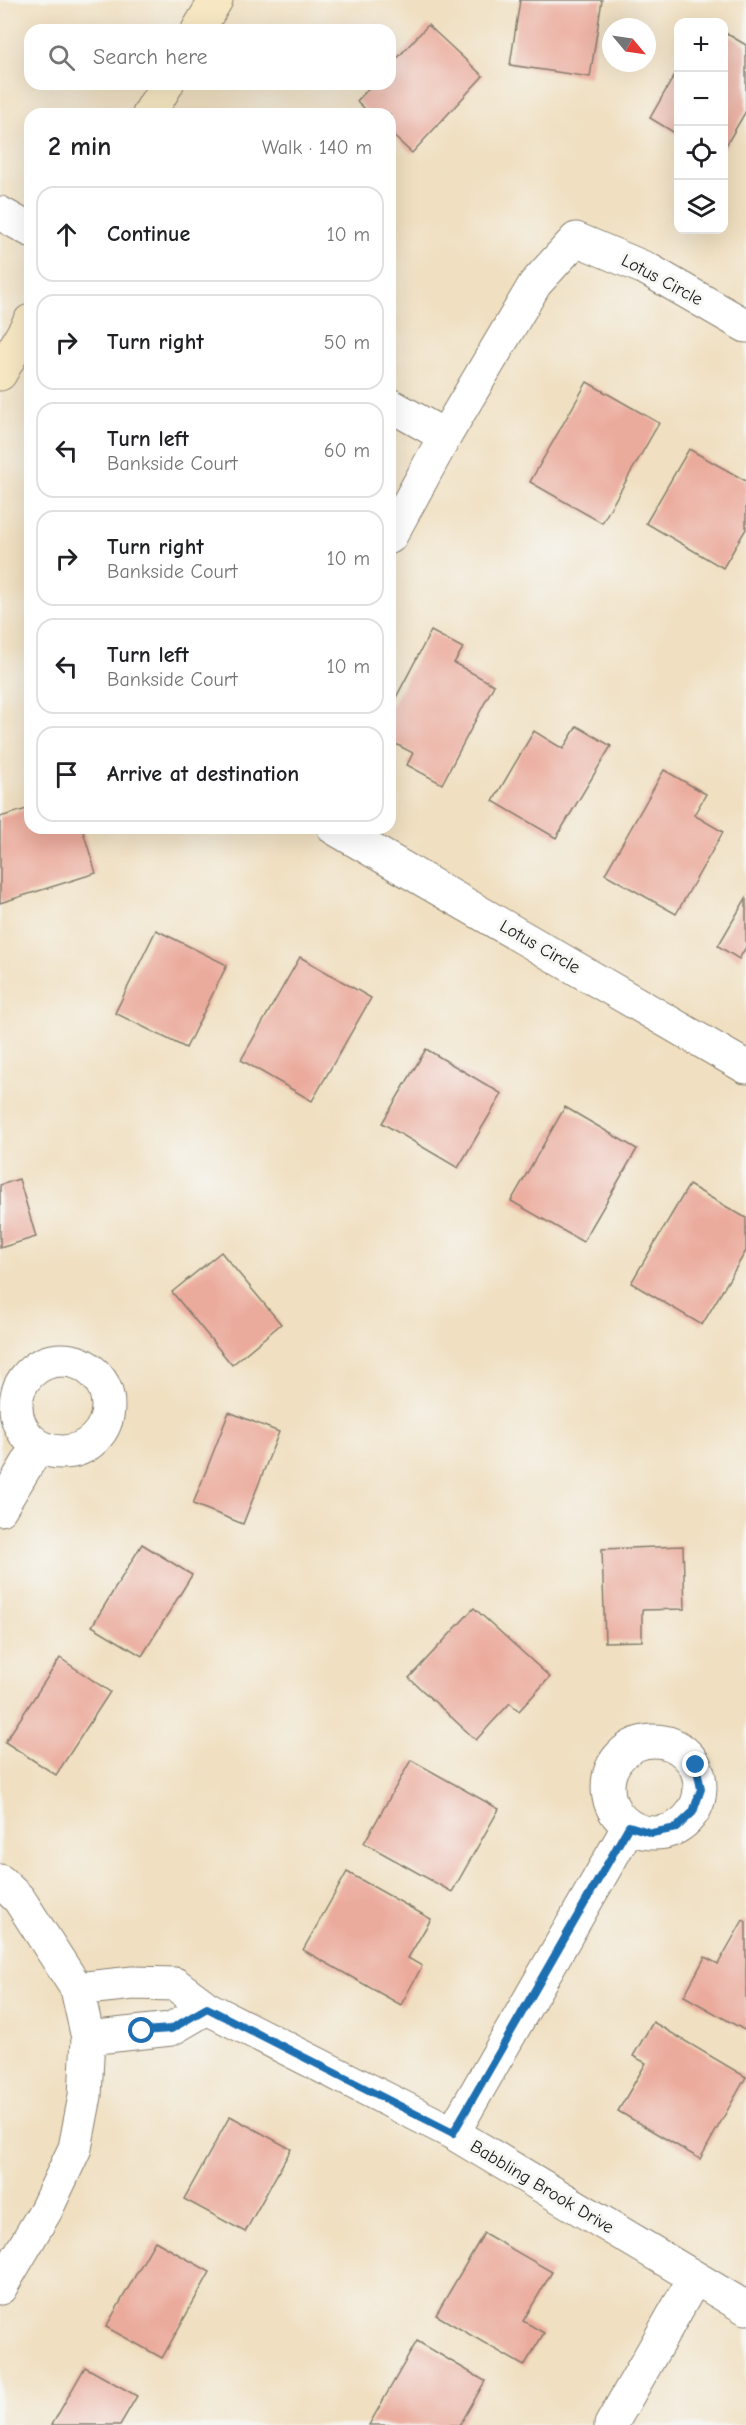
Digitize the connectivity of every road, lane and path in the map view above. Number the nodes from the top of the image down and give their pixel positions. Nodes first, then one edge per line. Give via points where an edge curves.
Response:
1 (216, 0) edge
2 (202, 24) edge
3 (163, 90) edge
4 (153, 108) edge
5 (0, 213) edge
6 (24, 227) edge
7 (746, 326) edge
8 (24, 332) edge
9 (0, 374) edge
10 (396, 408) edge
11 (445, 436) junction
12 (403, 485) edge
13 (396, 513) edge
14 (344, 834) edge
15 (746, 1067) edge
16 (38, 1446) dead end
17 (0, 1509) edge
18 (629, 1826) dead end
19 (0, 1881) edge
20 (77, 1989) junction
21 (207, 2008) junction
22 (87, 2038) junction
23 (453, 2133) junction
24 (694, 2279) junction
25 (0, 2288) edge
26 (746, 2308) edge
27 (611, 2425) edge

1 - 2 street
3 - 4 street
5 - 6 street
7 - 11 street, Lotus Circle via 647,268 576,239 535,284
8 - 9 street
10 - 11 street
11 - 12 street
12 - 13 street
14 - 15 street, Lotus Circle
16 - 17 street
18 - 23 street
19 - 20 street via 19,1899
20 - 21 street, Babbling Brook Drive via 133,1983 175,1984
20 - 22 street
21 - 22 street via 171,2029
21 - 23 street, Babbling Brook Drive
22 - 25 street via 85,2096 75,2148 46,2210
23 - 24 street, Babbling Brook Drive
24 - 26 street, Babbling Brook Drive
24 - 27 street

